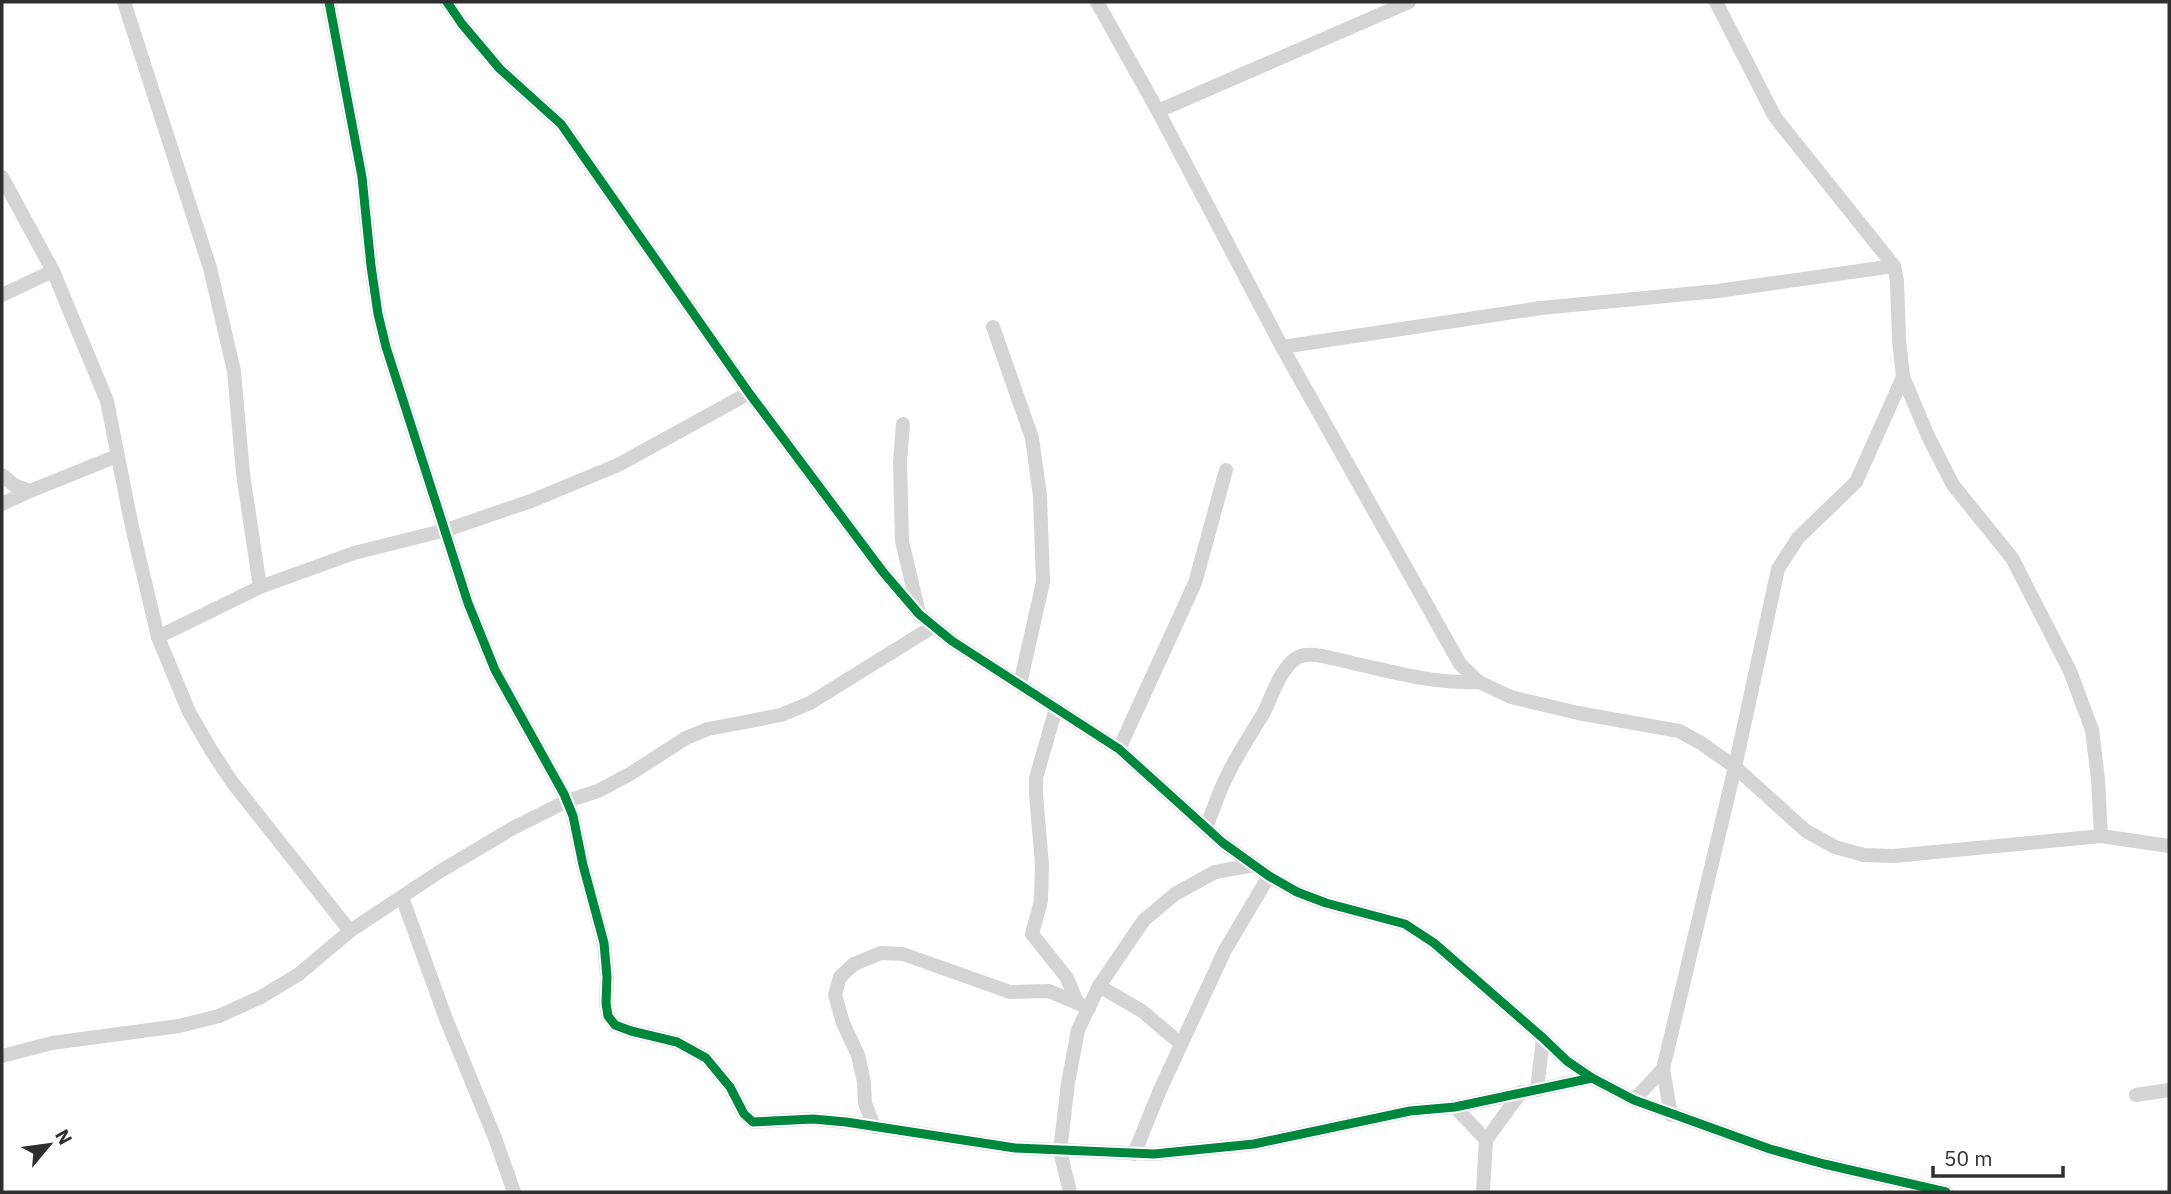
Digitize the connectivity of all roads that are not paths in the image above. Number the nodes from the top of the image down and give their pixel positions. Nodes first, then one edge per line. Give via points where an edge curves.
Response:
1 (124, 2) edge
2 (329, 2) edge
3 (447, 2) edge
4 (1097, 2) edge
5 (1409, 2) edge
6 (1716, 2) edge
7 (1158, 111) junction
8 (2, 177) edge
9 (1894, 266) junction
10 (52, 271) junction
11 (2, 295) edge
12 (993, 327) dead end
13 (1282, 347) junction
14 (1903, 376) junction
15 (749, 393) junction
16 (903, 424) dead end
17 (117, 456) junction
18 (1226, 470) dead end
19 (2, 475) edge
20 (30, 491) junction
21 (2, 504) edge
22 (446, 530) junction
23 (260, 587) junction
24 (919, 614) junction
25 (934, 626) junction
26 (158, 637) junction
27 (1479, 682) junction
28 (1020, 684) junction
29 (1056, 708) junction
30 (1119, 749) junction
31 (1735, 767) junction
32 (567, 802) junction
33 (1206, 828) junction
34 (2101, 836) junction
35 (1223, 843) junction
36 (2169, 846) edge
37 (1254, 865) junction
38 (1215, 872) junction
39 (1269, 876) junction
40 (402, 897) junction
41 (350, 931) junction
42 (1099, 986) junction
43 (1083, 1005) junction
44 (1543, 1038) junction
45 (1181, 1044) junction
46 (2, 1056) edge
47 (1663, 1069) junction
48 (1592, 1078) junction
49 (1537, 1090) junction
50 (2169, 1090) edge
51 (1521, 1093) junction
52 (2136, 1095) dead end
53 (1634, 1100) junction
54 (865, 1104) junction
55 (1455, 1107) junction
56 (1671, 1115) junction
57 (846, 1122) junction
58 (874, 1127) junction
59 (1486, 1140) junction
60 (1060, 1151) junction
61 (1134, 1154) junction
62 (1893, 1187) edge
63 (514, 1192) edge
64 (1070, 1192) edge
65 (1483, 1192) edge
66 (1946, 1192) edge

1 - 23 street via 210,268 234,371
2 - 22 street via 362,177 378,314
3 - 15 street via 500,69 561,124
4 - 7 street
5 - 7 street
6 - 9 street via 1775,117
7 - 13 street
8 - 10 street
9 - 13 street via 1718,291 1541,307
9 - 14 street
10 - 11 street
10 - 17 street via 107,401
12 - 28 street via 1032,438 1040,496 1043,582
13 - 27 street via 1460,664
14 - 31 street via 1856,482 1798,538 1778,569
14 - 34 street via 1953,485 2012,558 2070,671 2092,730
15 - 22 street via 618,465
15 - 24 street
16 - 24 street via 902,541
17 - 20 street
17 - 26 street
18 - 30 street via 1195,583
19 - 20 street
20 - 21 street
22 - 23 street via 354,552
22 - 32 street via 495,670
23 - 26 street
24 - 25 street
25 - 28 street
25 - 32 street via 810,703 780,715 708,729 630,774
26 - 41 street via 189,712 211,750
27 - 31 street via 1511,697 1679,731
27 - 33 street via 1440,681 1326,657 1298,657 1279,678 1227,775
28 - 29 street
29 - 30 street
29 - 43 street via 1036,778 1042,865 1041,901 1032,934
30 - 33 street
31 - 34 street via 1806,831 1864,855
31 - 47 street
32 - 40 street via 513,828
32 - 57 street via 604,943 606,1003 615,1025 677,1042 706,1058 753,1122
33 - 35 street
34 - 36 street
35 - 37 street
35 - 38 street
37 - 38 street
37 - 39 street
38 - 42 street via 1175,894 1144,920
39 - 44 street via 1326,903 1405,924 1434,943
39 - 45 street via 1225,950
40 - 41 street
40 - 63 street
41 - 46 street via 299,974 219,1016 179,1027 52,1043
42 - 43 street
42 - 45 street via 1142,1012
43 - 54 street via 1049,991 1010,992 903,954 881,953 854,964 840,977 835,995 858,1055
43 - 60 street
44 - 48 street
44 - 49 street
45 - 61 street
47 - 53 street
47 - 56 street
48 - 49 street
48 - 53 street
49 - 51 street
50 - 52 street
51 - 55 street
51 - 59 street
53 - 56 street
54 - 57 street
54 - 58 street
55 - 59 street
55 - 61 street via 1410,1111 1254,1144
56 - 62 street
57 - 58 street
58 - 60 street
59 - 65 street
60 - 61 street
60 - 64 street
62 - 66 street

